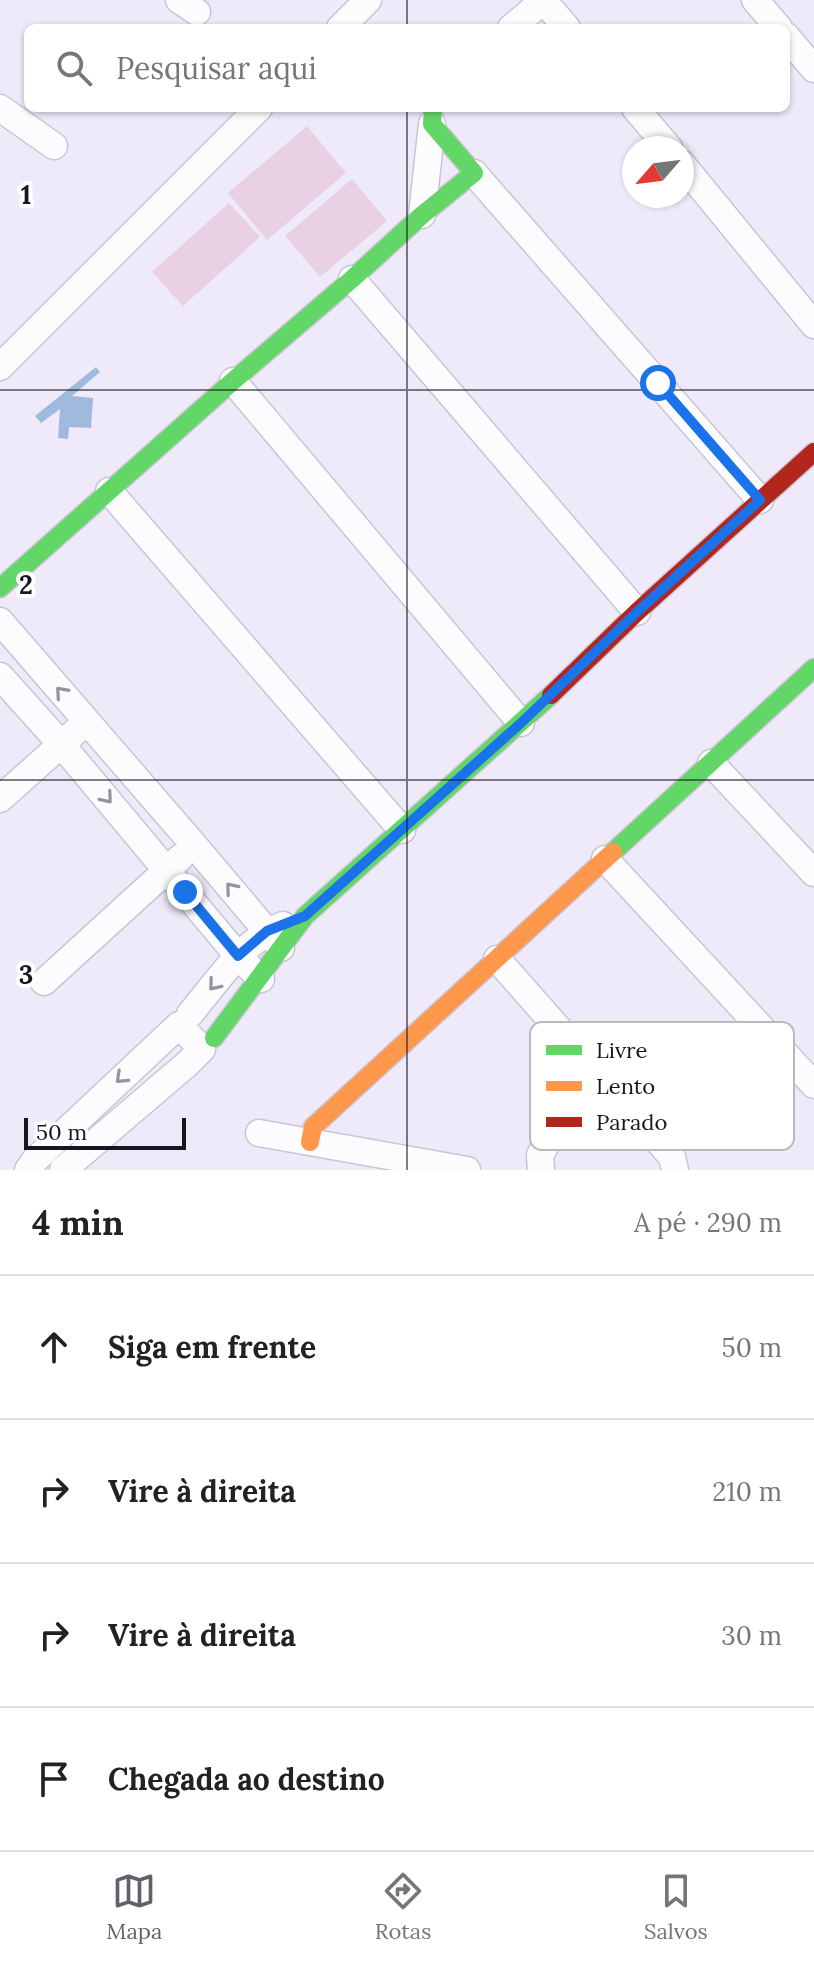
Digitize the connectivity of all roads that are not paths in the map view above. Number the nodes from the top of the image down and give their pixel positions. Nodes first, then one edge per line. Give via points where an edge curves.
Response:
1 (368, 0) edge
2 (543, 0) edge
3 (755, 0) edge
4 (344, 24) edge
5 (516, 24) edge
6 (564, 24) edge
7 (776, 24) edge
8 (790, 41) edge
9 (814, 69) edge
10 (0, 108) edge
11 (255, 112) edge
12 (638, 112) edge
13 (433, 116) edge
14 (659, 136) edge
15 (54, 146) dead end
16 (474, 173) junction
17 (694, 179) edge
18 (422, 215) junction
19 (352, 279) junction
20 (814, 325) edge
21 (0, 367) edge
22 (233, 381) junction
23 (814, 452) edge
24 (109, 491) junction
25 (760, 500) junction
26 (0, 588) edge
27 (637, 612) junction
28 (0, 621) edge
29 (814, 668) edge
30 (0, 676) edge
31 (87, 722) junction
32 (521, 723) junction
33 (61, 744) junction
34 (711, 763) junction
35 (0, 799) edge
36 (402, 830) junction
37 (194, 845) junction
38 (605, 859) junction
39 (167, 871) junction
40 (814, 873) edge
41 (305, 916) joint
42 (274, 940) junction
43 (238, 956) junction
44 (497, 959) junction
45 (261, 979) junction
46 (44, 982) dead end
47 (184, 1020) junction
48 (552, 1022) edge
49 (756, 1022) edge
50 (208, 1044) junction
51 (794, 1063) edge
52 (814, 1085) edge
53 (95, 1102) junction
54 (116, 1124) junction
55 (259, 1133) dead end
56 (310, 1142) junction
57 (543, 1150) edge
58 (666, 1150) edge
59 (28, 1170) edge
60 (63, 1170) edge
61 (467, 1170) edge
62 (541, 1170) edge
63 (675, 1170) edge

1 - 4 street
2 - 5 street
2 - 6 street
3 - 7 street
8 - 9 street
10 - 15 street
11 - 21 street
12 - 14 street
13 - 16 street
13 - 18 street
16 - 18 street
16 - 25 street
17 - 20 street
18 - 19 street
19 - 22 street
19 - 27 street
22 - 24 street
22 - 32 street
23 - 25 street
24 - 26 street
24 - 36 street
25 - 27 street
27 - 32 street
31 -> 28 street
29 - 34 street
30 - 33 street
31 - 33 street
31 - 37 street
32 - 36 street
33 - 35 street
33 -> 39 street
34 - 38 street
34 - 40 street
36 - 41 street
37 - 39 street
42 -> 37 street
38 - 44 street
38 - 49 street
39 - 43 street
39 - 46 street
41 - 42 street
42 - 43 street
42 - 45 street
43 - 45 street
43 -> 47 street
44 - 48 street
44 - 56 street via 313,1127
45 - 50 street
47 - 50 street
47 -> 53 street
50 - 54 street
51 - 52 street
53 - 54 street
53 - 59 street
54 - 60 street
55 - 56 street
56 - 61 street
57 - 62 street
58 - 63 street

